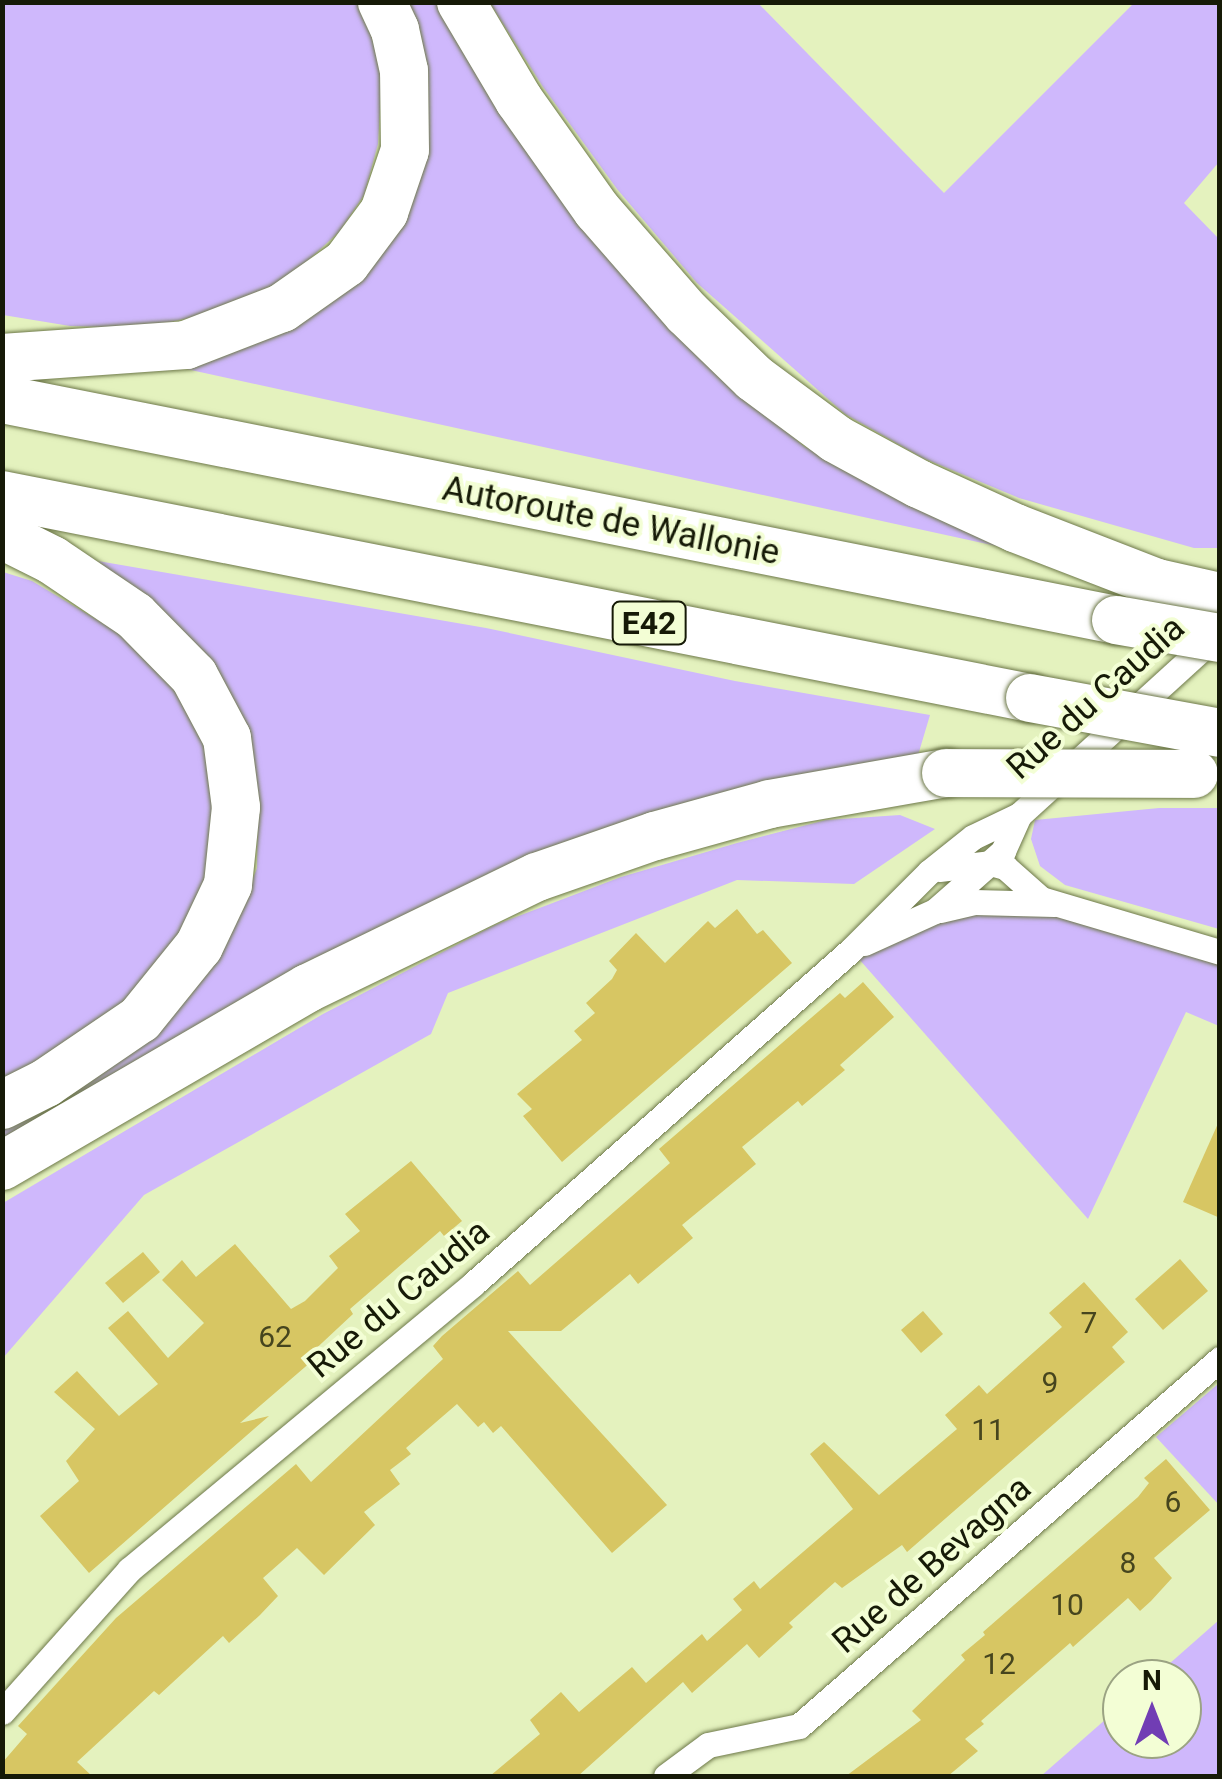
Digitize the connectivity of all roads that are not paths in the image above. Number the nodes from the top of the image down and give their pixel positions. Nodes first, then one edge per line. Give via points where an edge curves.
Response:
1 (382, 2) edge
2 (460, 2) edge
3 (2, 358) edge
4 (2, 399) edge
5 (2, 495) edge
6 (2, 535) edge
7 (1220, 597) edge
8 (1220, 636) edge
9 (1220, 732) edge
10 (1206, 775) edge
11 (1015, 826) junction
12 (973, 836) junction
13 (974, 869) junction
14 (930, 872) junction
15 (1029, 887) junction
16 (992, 902) junction
17 (1057, 904) junction
18 (935, 911) junction
19 (851, 950) junction
20 (1220, 952) edge
21 (2, 1105) edge
22 (2, 1166) edge
23 (1220, 1359) edge
24 (8, 1693) edge
25 (666, 1776) edge

1 - 3 highway via 404,71 404,150 384,212 346,263 282,308 186,345
2 - 7 highway via 597,210 687,314 754,378 836,439 919,484 1157,583
4 - 8 highway, Autoroute de Wallonie, bridge
5 - 9 highway, E42, bridge
6 - 21 highway via 134,616 194,676 226,738 236,807 228,885 200,946 140,1019
8 - 11 street, Rue du Caudia
10 - 22 highway, bridge via 946,773 770,804 655,836 537,877 308,988
11 - 12 street, Rue du Caudia
11 - 13 street, Rue du Caudia
11 - 15 street via 1014,856
12 - 13 street
12 - 14 street, Rue du Caudia
13 - 14 street
13 - 15 street via 1004,867
13 - 16 street via 971,889
13 - 18 street, Rue du Caudia
14 - 19 street, Rue du Caudia
15 - 17 street
16 - 17 street
16 - 18 street
17 - 20 street
18 - 19 street, Rue du Caudia
19 - 24 street, Rue du Caudia via 473,1284 129,1570
23 - 25 street, Rue de Bevagna via 799,1726 708,1745

